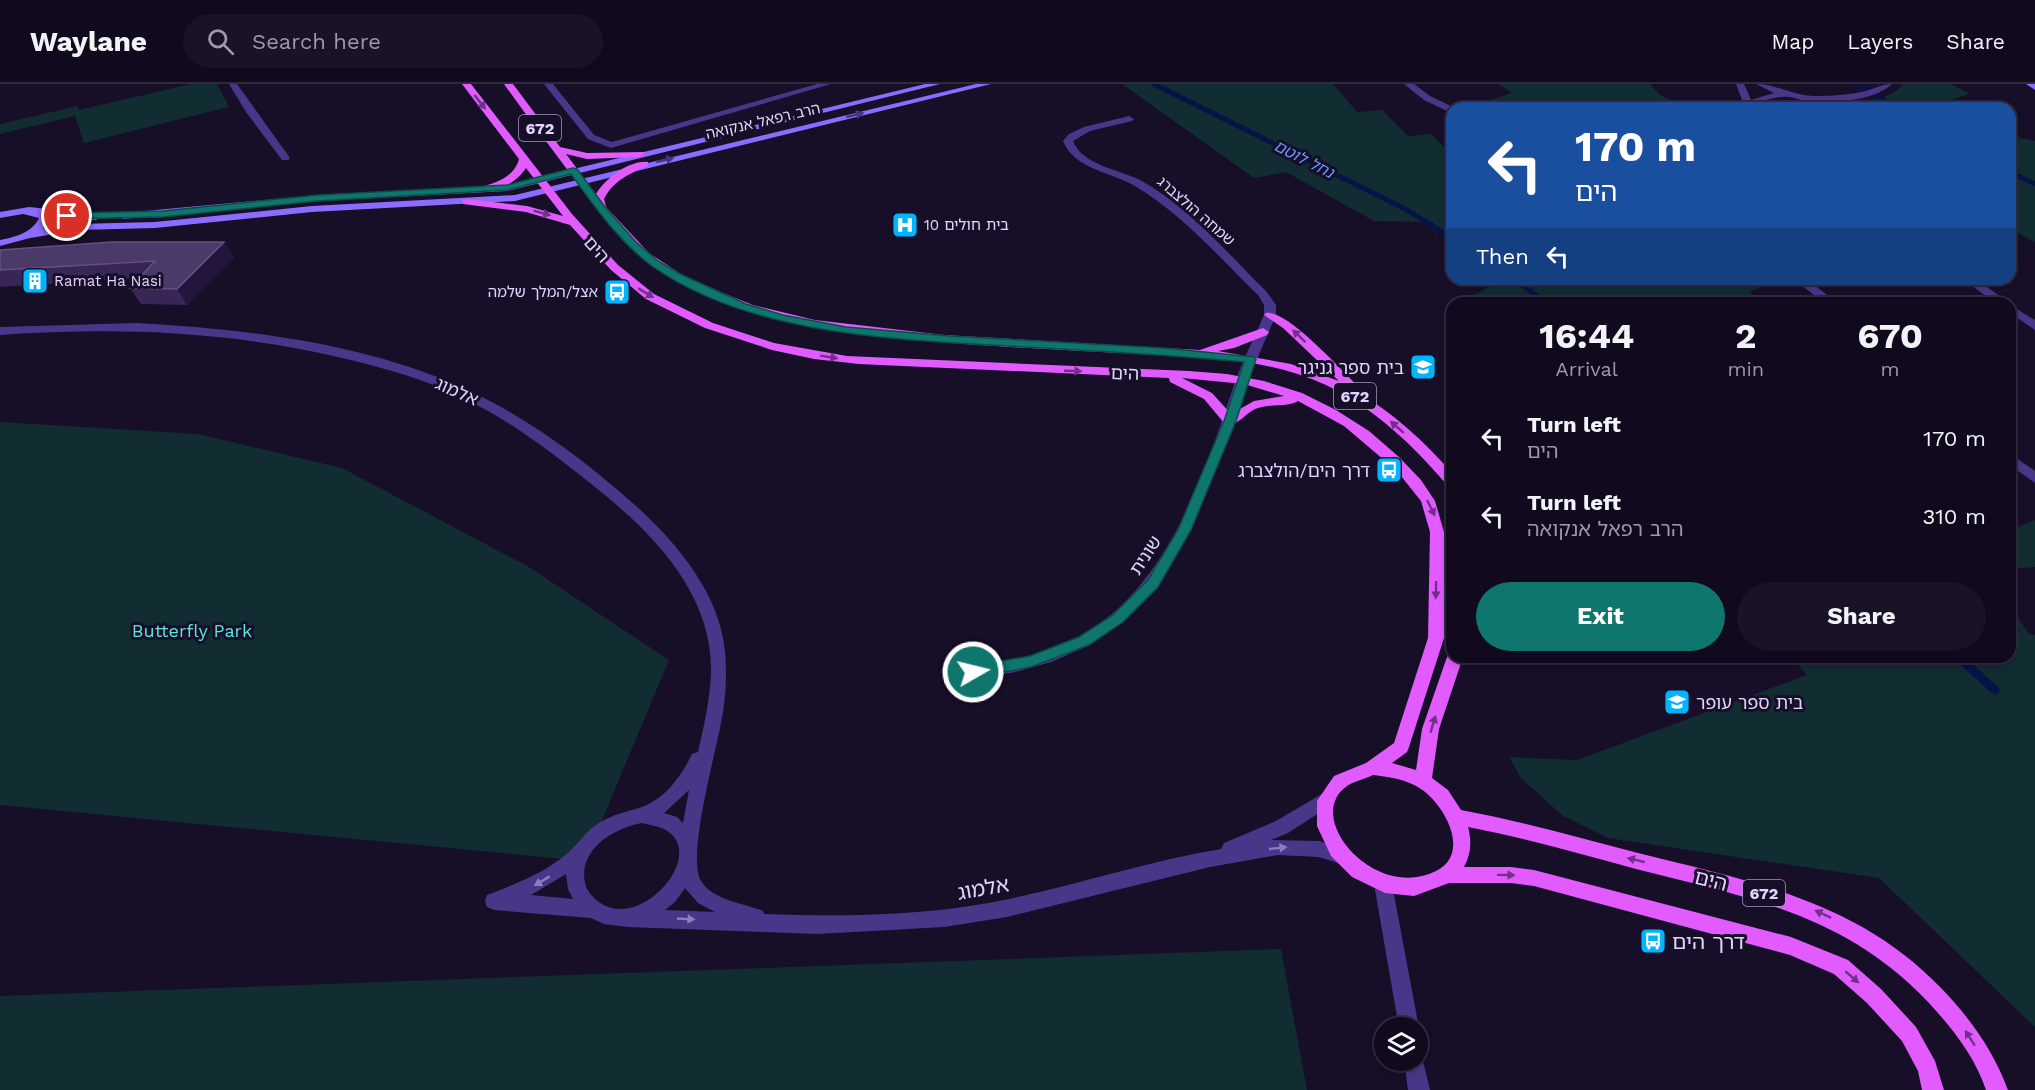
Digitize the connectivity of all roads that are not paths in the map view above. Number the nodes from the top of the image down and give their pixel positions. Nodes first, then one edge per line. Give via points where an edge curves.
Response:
1 (233, 84) edge
2 (466, 84) edge
3 (508, 84) edge
4 (548, 84) edge
5 (827, 84) edge
6 (936, 84) edge
7 (987, 84) edge
8 (1408, 84) edge
9 (1740, 84) edge
10 (1760, 84) edge
11 (1888, 84) edge
12 (2030, 84) edge
13 (961, 87) edge
14 (2035, 87) edge
15 (1783, 94) junction
16 (1747, 102) edge
17 (1756, 102) edge
18 (1446, 107) edge
19 (1129, 119) dead end
20 (556, 149) junction
21 (640, 154) junction
22 (285, 158) dead end
23 (524, 158) junction
24 (645, 165) junction
25 (573, 171) junction
26 (540, 180) junction
27 (582, 182) junction
28 (485, 189) junction
29 (548, 191) junction
30 (467, 202) junction
31 (601, 209) junction
32 (42, 213) junction
33 (2, 214) edge
34 (574, 223) junction
35 (27, 235) junction
36 (2, 243) edge
37 (1808, 285) edge
38 (1978, 285) edge
39 (1824, 297) edge
40 (1994, 297) edge
41 (2016, 312) edge
42 (1270, 315) junction
43 (2035, 326) edge
44 (0, 331) edge
45 (1263, 332) junction
46 (1164, 351) junction
47 (1250, 359) junction
48 (1161, 374) junction
49 (1242, 380) junction
50 (1311, 401) junction
51 (1371, 406) junction
52 (1230, 421) junction
53 (2016, 462) edge
54 (2016, 463) edge
55 (2035, 473) edge
56 (1446, 475) edge
57 (2035, 478) edge
58 (1453, 663) edge
59 (973, 672) dead end
60 (709, 734) junction
61 (1372, 768) junction
62 (1423, 781) junction
63 (1327, 799) junction
64 (642, 815) junction
65 (1456, 817) junction
66 (583, 850) junction
67 (1341, 856) junction
68 (688, 858) junction
69 (1200, 862) junction
70 (1447, 874) junction
71 (1383, 884) junction
72 (591, 909) junction
73 (628, 917) junction
74 (770, 923) junction
75 (1407, 1017) edge
76 (1416, 1071) edge
77 (1419, 1090) edge
78 (1933, 1090) edge
79 (1997, 1090) edge

1 - 22 street
2 -> 23 main road, 672
3 - 20 main road, 672
4 - 5 street, הרב רפאל אנקואה via 591,137 611,145
6 - 21 street, הרב רפאל אנקואה
7 - 13 street, הרב רפאל אנקואה
8 - 18 street
9 - 16 street
10 - 15 street
11 - 15 street via 1864,94 1840,97
12 - 14 street
24 -> 13 street, הרב רפאל אנקואה
15 - 17 street
19 - 42 street, שמחה הולצברג via 1071,137 1069,146 1076,155 1137,183 1182,217 1262,293 1270,305
20 - 21 main road via 587,156
20 - 25 main road, 672
21 - 25 street, הרב רפאל אנקואה
23 - 26 main road, 672
23 - 28 main road via 513,177
24 - 27 street, הרב רפאל אנקואה
24 - 31 main road via 608,184 599,199
25 - 26 street, הרב רפאל אנקואה
25 - 27 main road, הים / 672
26 - 28 street, הרב רפאל אנקואה
26 - 29 main road, 672
27 - 29 street, הרב רפאל אנקואה
27 - 31 main road, הים / 672
28 - 32 street, הרב רפאל אנקואה via 327,197 137,215 84,217
29 - 30 street, הרב רפאל אנקואה
29 - 34 main road, הים / 672
30 -> 34 main road via 527,209
30 - 35 street, הרב רפאל אנקואה via 312,209 155,225 78,227
31 - 46 main road, הים / 672 via 632,244 676,277 742,307 782,318 846,330 950,339
32 - 33 street, הרב רפאל אנקואה via 28,210
32 - 35 street via 44,221
34 -> 48 main road, הים / 672 via 634,286 670,308 747,338 834,358
35 - 36 street, הרב רפאל אנקואה
37 - 39 street
38 - 40 street
41 - 43 street
42 - 45 street
51 -> 42 main road via 1287,325
44 - 60 street, אלמוג via 153,326 263,338 383,364 431,379 482,402 529,430 614,495 650,527 679,561 698,592 717,646 717,692
45 - 46 main road via 1214,349
45 - 47 street
46 - 47 main road, הים / 672
47 - 49 street, שונית
47 - 51 main road, הים / 672 via 1312,374
48 - 49 main road, הים / 672
48 - 52 main road via 1208,396
49 - 50 main road, הים / 672
49 - 52 street, שונית
50 - 52 main road via 1264,402 1242,410
50 -> 61 main road, הים / 672 via 1353,425 1384,450 1419,487 1436,518 1436,638 1401,747
56 -> 51 main road, הים / 672 via 1417,444
52 - 59 street, שונית via 1184,530 1153,583 1118,618 1084,641 1051,656
53 - 55 street
54 - 57 street
62 -> 58 main road via 1431,729
60 - 64 street, אלמוג via 694,767 673,797
60 - 68 street, אלמוג via 690,820
61 - 62 main road via 1398,771
61 - 63 main road via 1344,778
62 - 65 main road via 1440,794
63 - 67 main road via 1326,829
63 - 69 street, אלמוג via 1282,827
64 - 66 street via 609,825
64 - 68 street via 672,822 684,834
65 - 70 main road via 1462,836 1460,855
79 -> 65 main road, הים / 672 via 1968,1032 1932,990 1894,956 1819,912 1760,892 1508,826
66 - 72 street via 575,881 580,897
66 -> 72 street via 530,888 494,901
69 -> 67 street, אלמוג via 1278,847 1319,849
67 - 71 main road
68 - 73 street via 680,884 666,899 648,911
68 - 74 street, אלמוג via 691,883 699,892
69 - 74 street, אלמוג via 1007,908 944,918 818,926
70 - 71 main road via 1425,886
70 -> 78 main road, 672 via 1534,878 1791,946 1841,967 1910,1034 1928,1068
71 - 75 street
72 - 73 street via 608,916
73 -> 74 street, אלמוג
76 - 77 street

